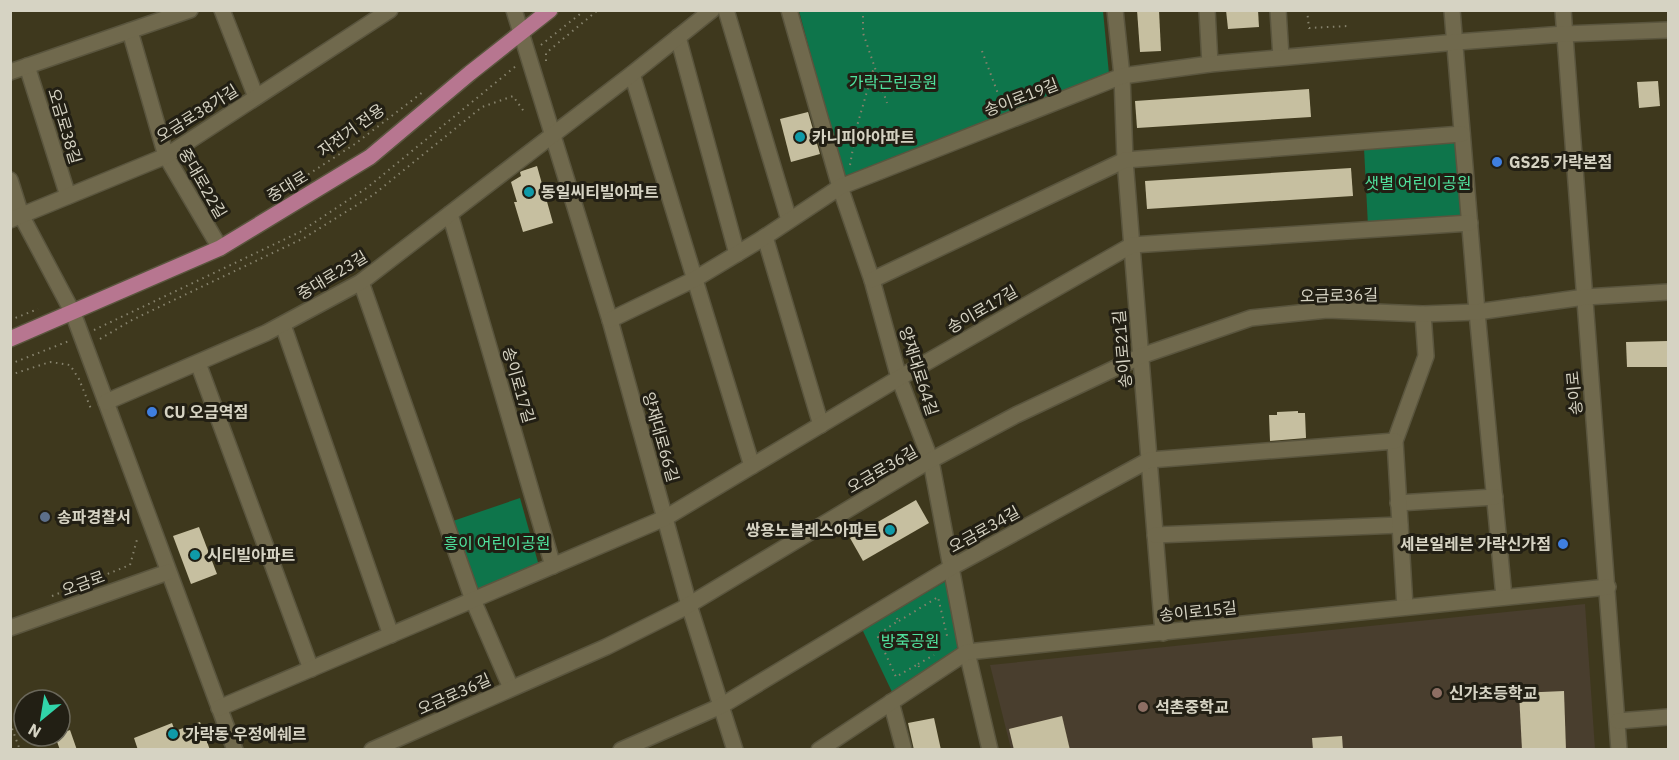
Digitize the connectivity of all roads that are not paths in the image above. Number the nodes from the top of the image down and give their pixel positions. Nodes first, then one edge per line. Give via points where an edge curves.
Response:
1 (190, 10) edge
2 (222, 10) edge
3 (390, 10) edge
4 (514, 10) edge
5 (550, 10) edge
6 (712, 10) edge
7 (726, 10) edge
8 (789, 10) edge
9 (1116, 10) edge
10 (1207, 10) edge
11 (1278, 10) edge
12 (1452, 10) edge
13 (1563, 10) edge
14 (1668, 30) edge
15 (130, 31) junction
16 (520, 32) junction
17 (1564, 34) junction
18 (678, 37) junction
19 (1454, 42) junction
20 (1281, 57) junction
21 (1210, 64) junction
22 (27, 66) junction
23 (10, 72) edge
24 (633, 74) junction
25 (1122, 76) junction
26 (256, 97) junction
27 (1462, 134) junction
28 (553, 135) junction
29 (166, 156) junction
30 (1125, 160) junction
31 (10, 180) edge
32 (840, 187) junction
33 (68, 196) junction
34 (450, 214) junction
35 (16, 218) edge
36 (789, 220) junction
37 (1470, 223) junction
38 (765, 237) junction
39 (1132, 245) junction
40 (220, 248) junction
41 (737, 254) junction
42 (694, 279) junction
43 (872, 280) junction
44 (361, 282) junction
45 (1668, 292) edge
46 (1585, 297) junction
47 (73, 312) junction
48 (1477, 312) junction
49 (1423, 314) junction
50 (610, 320) junction
51 (283, 324) junction
52 (10, 339) edge
53 (1141, 356) junction
54 (198, 363) junction
55 (899, 378) junction
56 (106, 402) junction
57 (821, 425) junction
58 (1395, 441) junction
59 (1149, 460) junction
60 (932, 461) junction
61 (752, 466) junction
62 (1495, 497) junction
63 (1398, 503) junction
64 (665, 518) junction
65 (1400, 525) junction
66 (1155, 535) junction
67 (553, 566) junction
68 (952, 567) junction
69 (168, 572) junction
70 (1608, 587) junction
71 (1504, 597) junction
72 (473, 600) junction
73 (689, 604) junction
74 (1405, 607) junction
75 (10, 628) edge
76 (1163, 633) junction
77 (391, 635) junction
78 (967, 652) junction
79 (311, 669) junction
80 (512, 688) junction
81 (891, 702) junction
82 (721, 706) junction
83 (219, 708) junction
84 (1668, 717) edge
85 (1618, 721) junction
86 (381, 748) edge
87 (235, 750) edge
88 (621, 750) edge
89 (735, 750) edge
90 (819, 750) edge
91 (904, 750) edge
92 (990, 750) edge
93 (1619, 750) edge

1 - 15 street
2 - 26 street
3 - 26 street, 오금로38가길
4 - 16 street, 양재대로66길
5 - 16 main road, 중대로
6 - 18 street
7 - 36 street
8 - 32 street, 양재대로64길
9 - 25 street, 송이로21길
10 - 21 street
11 - 20 street
12 - 19 street
13 - 17 street, 송이로
14 - 17 street
15 - 22 street
15 - 29 street, 중대로22길
16 - 28 street, 양재대로66길
16 - 40 main road, 중대로 via 370,157
17 - 19 street, 송이로19길
17 - 46 street, 송이로
18 - 24 street
18 - 41 street
19 - 20 street, 송이로19길
19 - 27 street
20 - 21 street, 송이로19길
21 - 25 street, 송이로19길
22 - 23 street
22 - 33 street, 오금로38길
24 - 28 street
24 - 42 street
25 - 30 street, 송이로21길
25 - 32 street, 송이로19길
26 - 29 street, 오금로38가길
27 - 30 street
27 - 37 street
28 - 34 street, 중대로23길
28 - 50 street, 양재대로66길
29 - 33 street, 오금로38가길
29 - 40 street, 중대로22길
30 - 39 street, 송이로21길
30 - 43 street
31 - 35 street
32 - 36 street, 송이로19길
32 - 43 street, 양재대로64길
33 - 35 street, 오금로38가길
34 - 44 street, 중대로23길
34 - 67 street, 송이로17길
35 - 47 street
36 - 38 street, 송이로19길
37 - 39 street, 송이로17길
37 - 48 street
38 - 41 street, 송이로19길
38 - 57 street
39 - 53 street, 송이로21길
39 - 55 street, 송이로17길
40 - 47 main road, 중대로
41 - 42 street, 송이로19길
42 - 50 street, 송이로19길
42 - 61 street
43 - 55 street, 양재대로64길
44 - 51 street, 중대로23길
44 - 72 street
45 - 46 street, 오금로36길
46 - 48 street, 오금로36길
46 - 70 street, 송이로
47 - 52 main road, 중대로
47 - 56 street
48 - 49 street, 오금로36길
48 - 62 street
49 - 53 street, 오금로36길 via 1327,310 1251,318
49 - 58 street via 1426,356
50 - 64 street, 양재대로66길
51 - 54 street, 중대로23길
51 - 77 street
53 - 59 street, 송이로21길
53 - 60 street, 오금로36길 via 1016,415
54 - 56 street, 중대로23길
54 - 79 street
55 - 57 street, 송이로17길
55 - 60 street, 양재대로64길
56 - 69 street
57 - 61 street, 송이로17길
58 - 59 street, 오금로34길
58 - 63 street
59 - 66 street, 송이로21길
59 - 68 street, 오금로34길
60 - 68 street, 양재대로64길
60 - 73 street, 오금로36길
61 - 64 street, 송이로17길
62 - 63 street
62 - 71 street
63 - 65 street
64 - 67 street, 송이로17길
64 - 73 street, 양재대로66길
65 - 66 street
65 - 74 street
66 - 76 street, 송이로21길
67 - 72 street, 송이로17길
68 - 78 street, 양재대로64길
68 - 82 street, 오금로34길
69 - 75 street, 오금로
69 - 83 street
70 - 71 street, 송이로15길
70 - 85 street, 송이로
71 - 74 street, 송이로15길
72 - 77 street, 송이로17길
72 - 80 street
73 - 80 street, 오금로36길 via 606,647
73 - 82 street, 양재대로66길
74 - 76 street, 송이로15길
76 - 78 street, 송이로15길
77 - 79 street, 송이로17길
78 - 81 street, 송이로15길
78 - 92 street, 양재대로64길
79 - 83 street, 송이로17길
80 - 86 street, 오금로36길
81 - 90 street, 송이로15길
81 - 91 street
82 - 88 street, 오금로34길
82 - 89 street, 양재대로66길
83 - 87 street
84 - 85 street
85 - 93 street, 송이로

